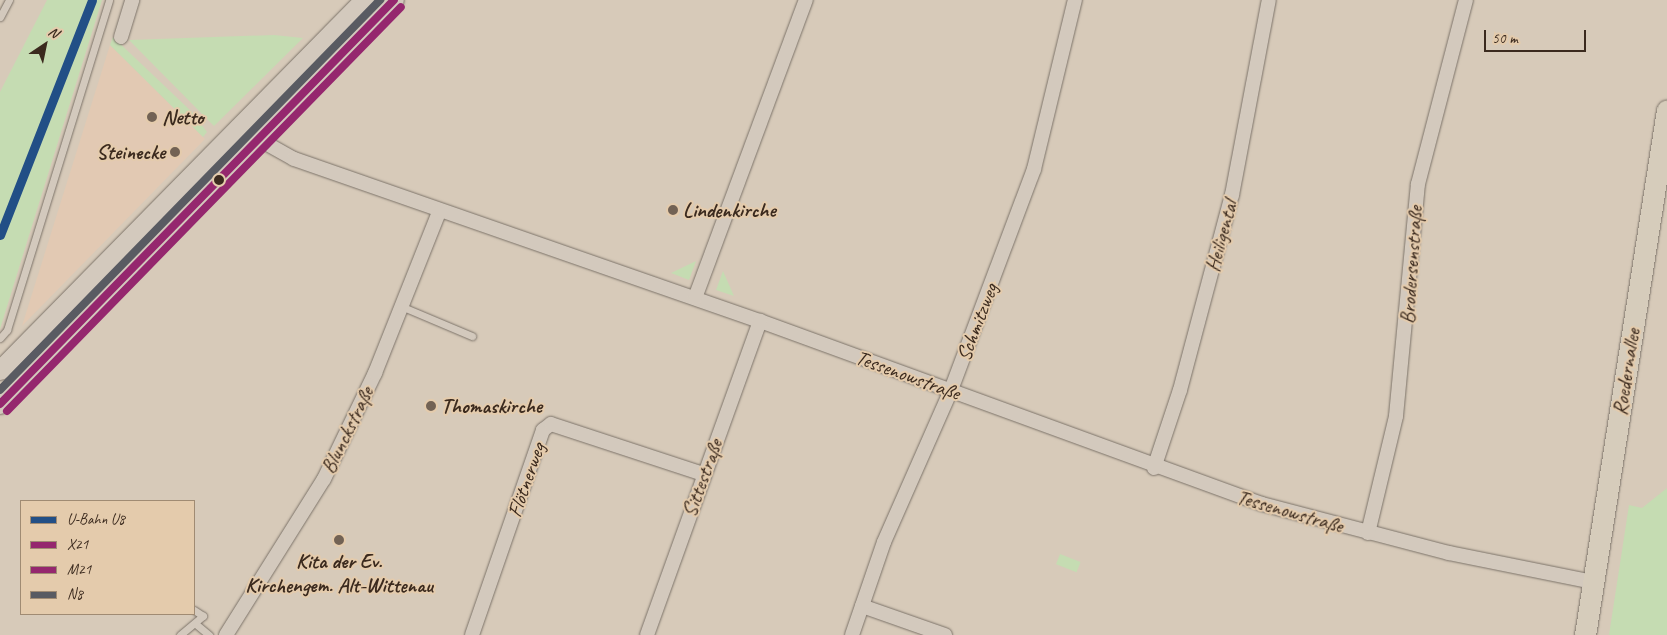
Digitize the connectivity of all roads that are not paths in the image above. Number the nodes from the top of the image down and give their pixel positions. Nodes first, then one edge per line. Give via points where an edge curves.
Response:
1 (9, 0) edge
2 (109, 0) edge
3 (132, 0) edge
4 (364, 0) edge
5 (394, 0) edge
6 (806, 0) edge
7 (1075, 0) edge
8 (1269, 0) edge
9 (1466, 0) edge
10 (0, 17) edge
11 (121, 37) dead end
12 (1667, 110) edge
13 (237, 127) junction
14 (256, 142) junction
15 (440, 210) junction
16 (694, 298) junction
17 (402, 307) junction
18 (760, 321) junction
19 (472, 336) dead end
20 (0, 338) edge
21 (0, 370) edge
22 (951, 390) junction
23 (0, 404) edge
24 (1154, 468) junction
25 (703, 474) junction
26 (1368, 533) junction
27 (1593, 582) junction
28 (862, 606) junction
29 (195, 611) edge
30 (197, 625) junction
31 (180, 635) edge
32 (209, 635) edge
33 (226, 635) edge
34 (472, 635) edge
35 (647, 635) edge
36 (852, 635) edge
37 (945, 635) edge
38 (1585, 635) edge

1 - 10 lane
2 - 20 lane via 10,321
3 - 11 street
4 - 13 main road
5 - 14 main road
6 - 16 street
7 - 22 street, Schmitzweg via 1036,161
8 - 24 street, Heiligental via 1232,195 1180,390
9 - 26 street, Brodersenstraße via 1418,184 1396,416
12 - 27 main road, Roedernallee
13 - 14 street, Tessenowstraße
13 - 21 main road
14 - 15 street, Tessenowstraße
14 - 23 main road
15 - 16 street, Tessenowstraße
15 - 17 street, Blunckstraße
16 - 18 street, Tessenowstraße
17 - 19 lane
17 - 33 street, Blunckstraße via 324,479
18 - 22 street, Tessenowstraße
18 - 25 street, Sittestraße
22 - 24 street, Tessenowstraße
22 - 28 street, Schmitzweg via 910,480
24 - 26 street, Tessenowstraße
25 - 34 street, Flötnerweg via 551,424 544,430
25 - 35 street, Sittestraße
26 - 27 street, Tessenowstraße
27 - 38 main road, Roedernallee
28 - 36 street, Schmitzweg
28 - 37 street
29 - 30 lane via 203,616
30 - 31 lane
30 - 32 lane

